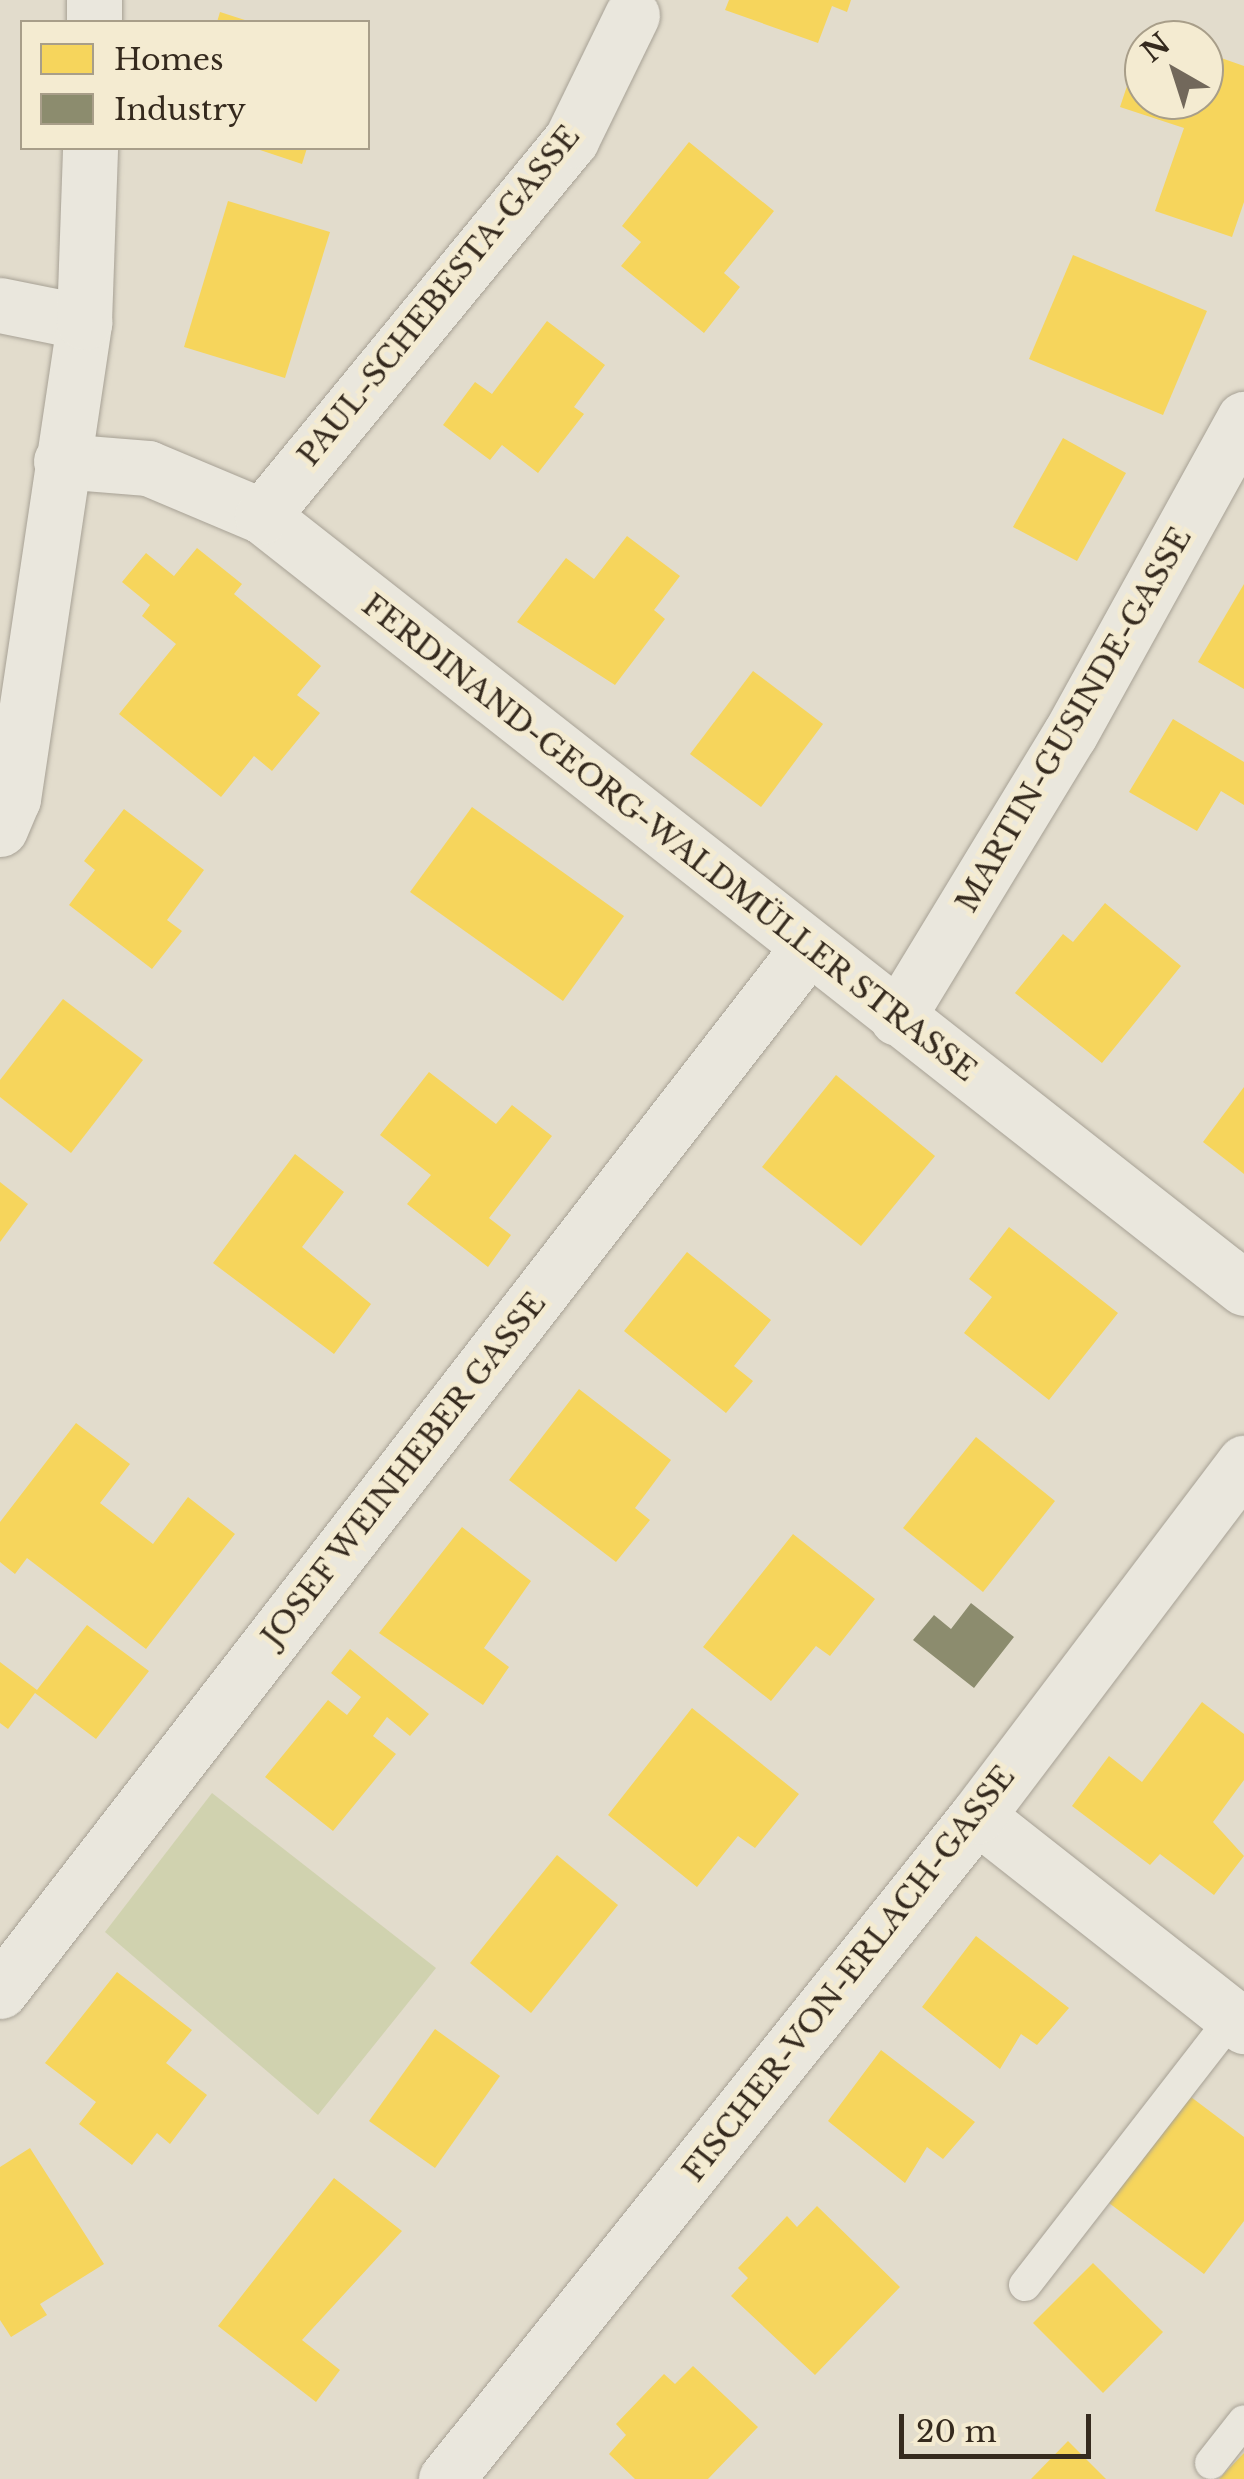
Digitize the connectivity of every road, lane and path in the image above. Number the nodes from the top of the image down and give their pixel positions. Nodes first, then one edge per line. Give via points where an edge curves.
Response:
1 (632, 15) dead end
2 (90, 150) edge
3 (0, 306) edge
4 (84, 322) junction
5 (1244, 419) edge
6 (61, 461) junction
7 (262, 516) junction
8 (0, 829) edge
9 (808, 948) junction
10 (896, 1018) junction
11 (1244, 1288) edge
12 (1244, 1463) edge
13 (977, 1816) junction
14 (0, 1991) edge
15 (1238, 2022) edge
16 (1025, 2285) dead end
17 (1244, 2421) edge
18 (1211, 2464) dead end
19 (446, 2479) edge

1 - 7 street, PAUL-SCHEBESTA-GASSE via 571,140
2 - 4 street
3 - 4 street
4 - 6 street
5 - 10 street, MARTIN-GUSINDE-GASSE via 1070,734
6 - 7 street, FERDINAND-GEORG-WALDMÜLLER STRASSE via 148,468
6 - 8 street via 12,800
7 - 9 street, FERDINAND-GEORG-WALDMÜLLER STRASSE
9 - 10 street, FERDINAND-GEORG-WALDMÜLLER STRASSE
9 - 14 street, JOSEF WEINHEBER GASSE
10 - 11 street, FERDINAND-GEORG-WALDMÜLLER STRASSE
12 - 13 street, FISCHER-VON-ERLACH-GASSE
13 - 15 street
13 - 19 street, FISCHER-VON-ERLACH-GASSE
15 - 16 lane
17 - 18 lane

